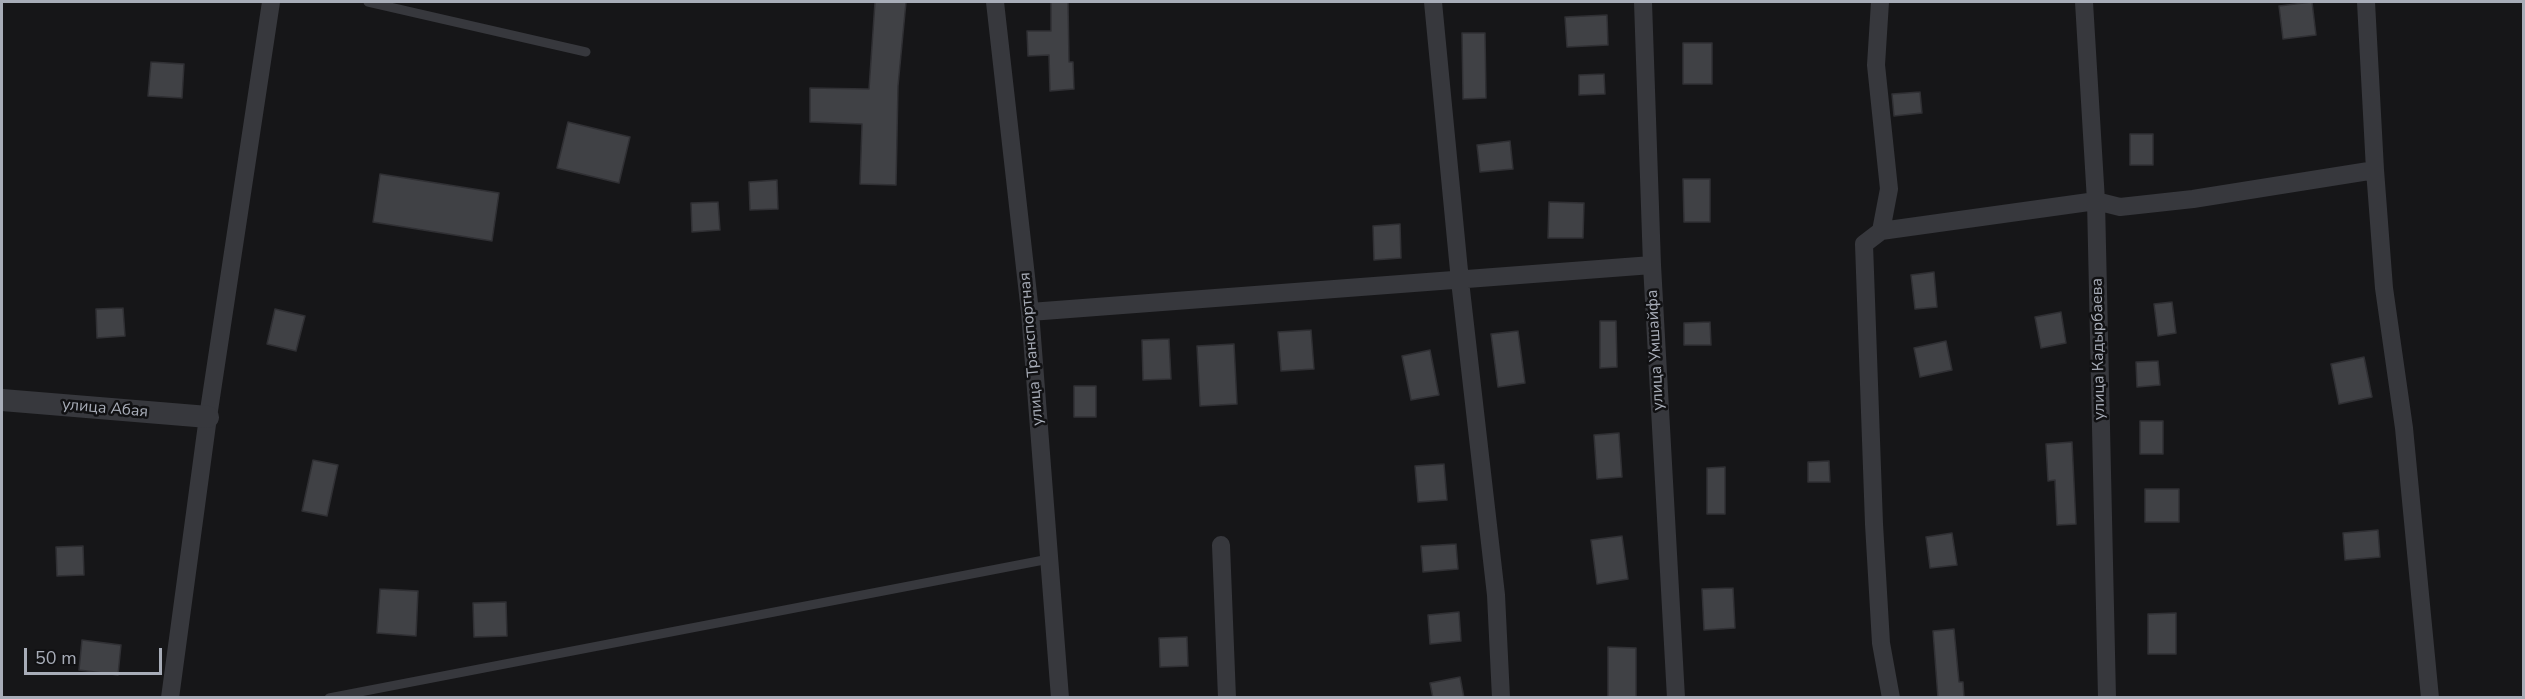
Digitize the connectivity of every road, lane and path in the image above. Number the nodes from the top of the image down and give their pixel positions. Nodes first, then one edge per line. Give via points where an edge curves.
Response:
1 (271, 2) edge
2 (368, 2) edge
3 (995, 2) edge
4 (1433, 2) edge
5 (1642, 2) edge
6 (1880, 2) edge
7 (2084, 2) edge
8 (2366, 2) edge
9 (586, 52) dead end
10 (2375, 170) junction
11 (2096, 201) junction
12 (1881, 231) junction
13 (1652, 265) junction
14 (1460, 281) junction
15 (1030, 312) junction
16 (2, 400) edge
17 (208, 417) junction
18 (1221, 545) dead end
19 (1049, 559) junction
20 (170, 698) edge
21 (329, 698) edge
22 (1060, 698) edge
23 (1227, 698) edge
24 (1500, 698) edge
25 (1676, 698) edge
26 (1891, 698) edge
27 (2107, 698) edge
28 (2430, 698) edge

1 - 17 street
2 - 9 lane
3 - 15 street, улица Транспортная
4 - 14 street
5 - 13 street, улица Умшайфа
6 - 12 street via 1876,65 1889,189
7 - 11 street, улица Кадырбаева
8 - 10 street
10 - 11 street via 2193,199 2120,207
10 - 28 street via 2384,288 2404,428
11 - 12 street
11 - 27 street, улица Кадырбаева
12 - 26 street via 1864,244 1881,643
13 - 14 street
13 - 25 street, улица Умшайфа
14 - 15 street
14 - 24 street via 1496,595
15 - 19 street, улица Транспортная
16 - 17 street, улица Абая
17 - 20 street
18 - 23 street
19 - 21 lane
19 - 22 street, улица Транспортная

